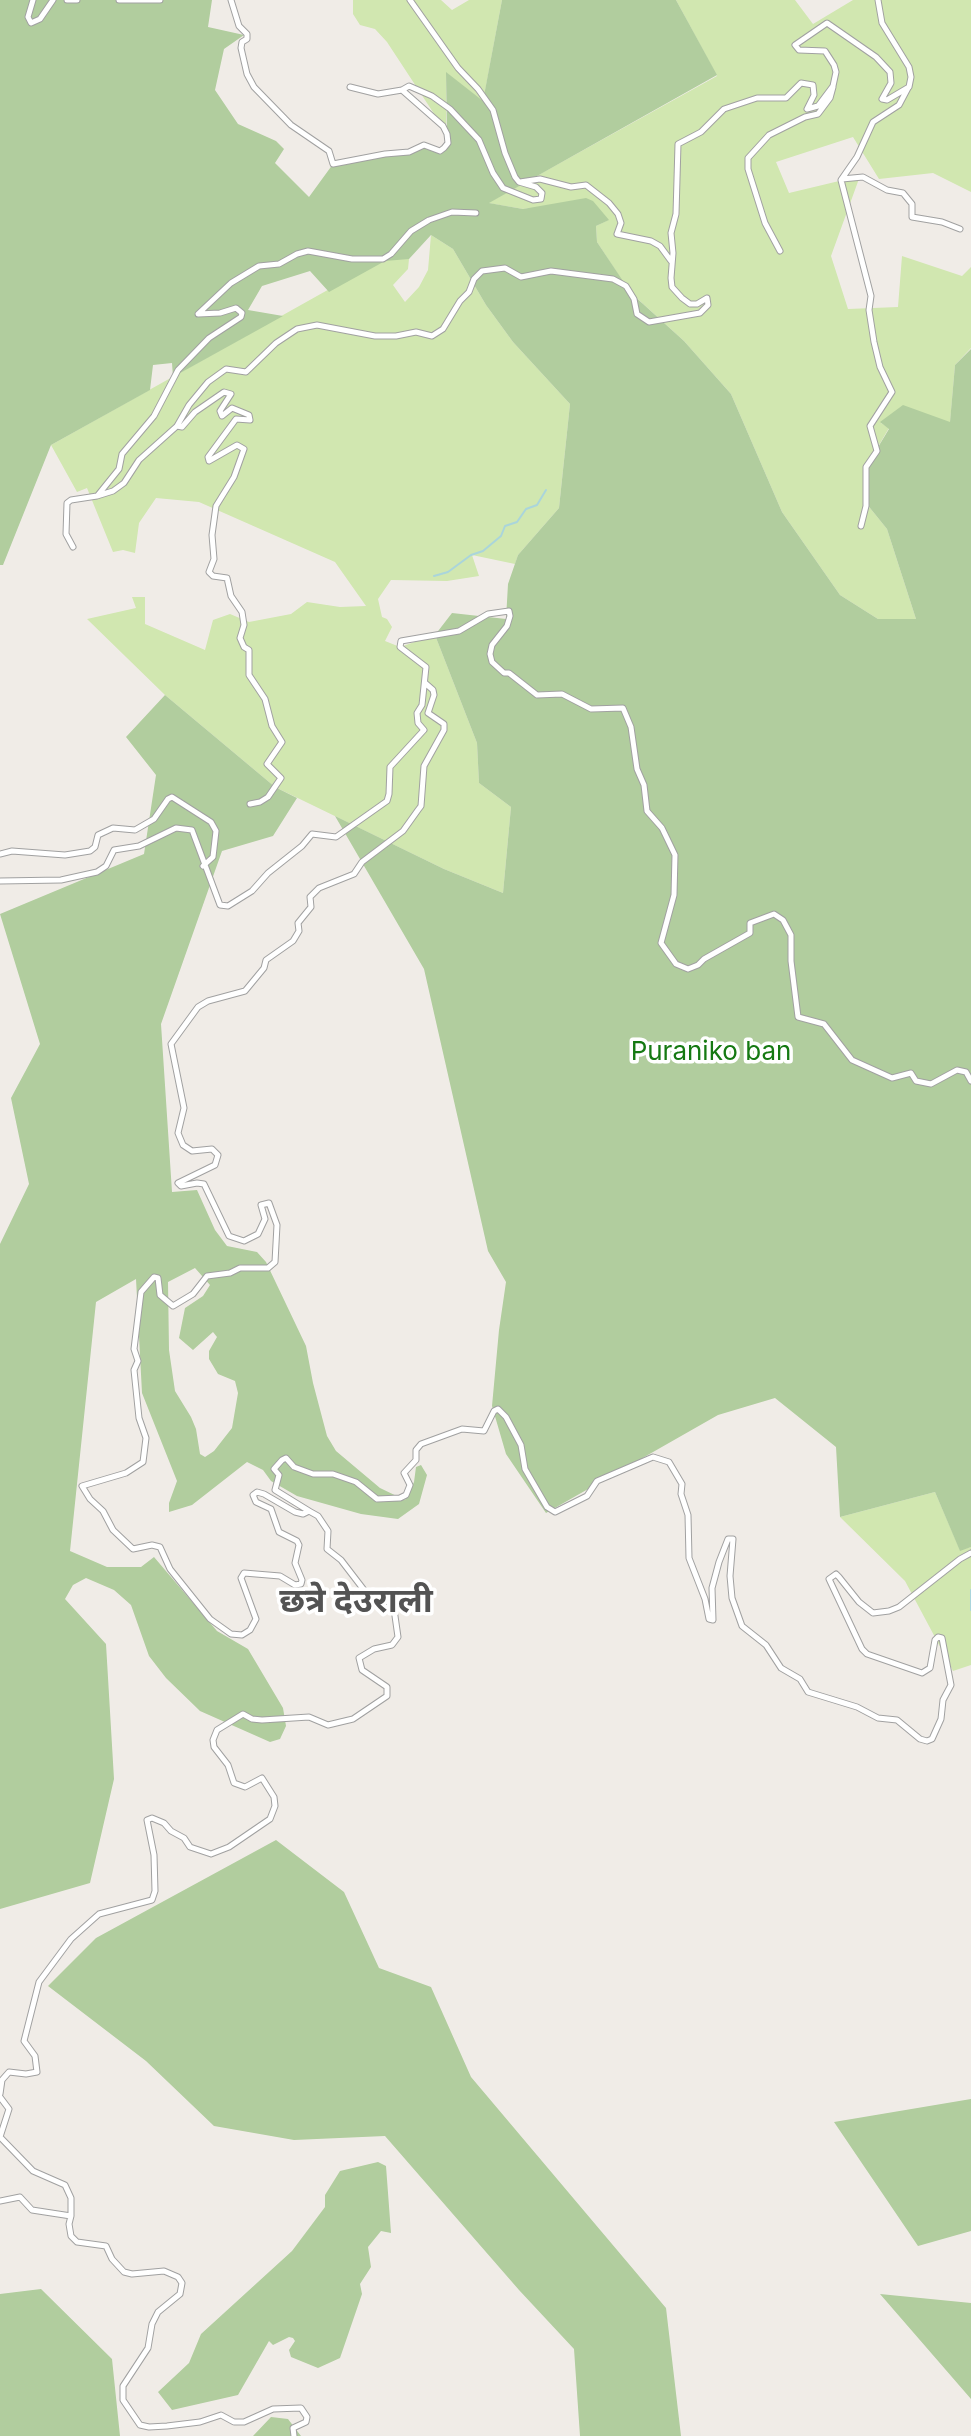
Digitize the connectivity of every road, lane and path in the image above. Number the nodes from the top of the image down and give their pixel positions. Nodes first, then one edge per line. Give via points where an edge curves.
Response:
1 (33, 0) edge
2 (53, 0) edge
3 (67, 0) edge
4 (77, 0) edge
5 (119, 0) edge
6 (160, 0) edge
7 (231, 0) edge
8 (410, 0) edge
9 (878, 0) edge
10 (833, 86) junction
11 (350, 87) dead end
12 (909, 87) junction
13 (402, 90) junction
14 (841, 180) junction
15 (519, 182) junction
16 (476, 213) dead end
17 (960, 229) dead end
18 (780, 251) dead end
19 (671, 261) junction
20 (177, 426) junction
21 (97, 496) junction
22 (861, 526) dead end
23 (73, 547) dead end
24 (425, 683) junction
25 (250, 804) dead end
26 (0, 854) edge
27 (203, 866) junction
28 (0, 881) edge
29 (971, 1081) edge
30 (309, 1511) junction
31 (971, 1553) edge
32 (0, 2096) edge
33 (0, 2201) edge
34 (71, 2216) junction
35 (294, 2436) edge

1 - 2 street via 31,23
3 - 4 street
5 - 6 street
7 - 13 street via 247,34 241,48 257,93 329,151 333,164 424,145 444,148 448,143 443,126
8 - 15 street via 493,110
9 - 12 street via 882,23 909,67
10 - 12 street via 836,72 829,53 795,45 827,23 890,72 891,83 882,99
10 - 18 street via 818,114 772,133 748,158 765,223
10 - 19 street via 809,110 813,85 805,82 786,98 745,101 724,109 701,132 678,144
11 - 13 street via 378,94
12 - 14 street via 899,105 873,122
13 - 15 street via 418,88 450,109 479,140 493,173 508,191 541,199 536,187
14 - 17 street via 863,177 903,193 915,219
14 - 22 street via 871,296 878,362 892,392 870,426 877,451 866,467
15 - 19 street via 586,185 618,214 617,234 651,241
16 - 21 street via 452,212 429,220 383,259 308,251 259,266 231,283 198,314 236,308 241,317 209,338 178,370 154,416 122,454 119,469
19 - 20 street via 672,287 682,298 690,304 709,301 700,313 649,322 637,314 626,286 613,279 551,271 521,277 505,268 482,271 439,334 375,336 317,325 297,329 246,372 226,369 208,382
20 - 21 street via 139,460 124,483
20 - 25 street via 224,392 231,394 222,416 232,408 250,420 236,419 208,457 209,461 237,445 244,449 216,506 209,572 227,578 242,612 240,638 249,650 249,675 282,742 267,764 281,778 268,797
21 - 23 street via 67,503 66,534
24 - 27 street via 417,713 424,730 390,767 387,801 336,837 312,834 252,891 228,906 220,905
24 - 29 street via 426,667 400,647 401,641 459,631 488,614 509,611 507,626 490,654 504,673 537,695 562,694 591,709 623,708 647,811 675,855 674,895 661,943 676,964 688,969 698,965 750,933 750,923 774,914 791,935 798,1017 824,1024 852,1060 892,1078 911,1073 916,1081 931,1084 957,1070
24 - 30 street via 434,695 428,713 444,724 444,730 424,766 421,806 409,824 354,874 319,888 310,897 311,907 298,923 293,941 266,960 245,991 198,1007 171,1044 184,1108 178,1133 183,1145 192,1151 212,1149 218,1155 215,1165 178,1183 204,1184 229,1236 244,1241 258,1234 265,1219 261,1205 269,1203 277,1225 275,1262 268,1268 207,1276 193,1294 173,1306 160,1295 158,1278 141,1292 134,1370 146,1438 143,1462 126,1473 82,1486 133,1549 160,1547 170,1569 210,1619 231,1634 242,1635 256,1619 241,1578 244,1573 280,1576 295,1585 302,1580 295,1563 297,1541 279,1532 271,1509 253,1495 264,1494 295,1512
26 - 27 street via 90,851 98,835 113,828 135,830 154,819 172,797 211,822 216,831 213,857
27 - 28 street via 192,830 176,828 139,846 114,850 97,872 61,880
30 - 31 street via 275,1490 279,1475 274,1469 282,1460 313,1474 356,1482 377,1499 400,1498 410,1485 404,1473 421,1444 462,1429 484,1431 498,1409 521,1445 525,1469 555,1512 587,1496 597,1481 653,1457 669,1462 682,1484 689,1558 709,1619 713,1620 712,1588 719,1562 728,1539 733,1539 732,1598 742,1626 766,1645 781,1668 800,1679 808,1692 897,1720 924,1741 932,1739 951,1685 942,1638 935,1640 930,1668 922,1673 867,1654 829,1579 836,1574 873,1613 889,1611
30 - 32 street via 324,1523 329,1551 378,1606 394,1609 398,1637 392,1645 359,1658 362,1670 387,1687 387,1696 353,1719 328,1725 309,1717 262,1720 243,1714 217,1730 214,1747 234,1783 245,1787 262,1778 268,1788 275,1806 270,1819 211,1854 190,1847 164,1823 147,1820 154,1855 152,1900 99,1914 71,1939 39,1982 35,1997 24,2041 35,2056 37,2072 9,2072
32 - 34 street via 9,2109 0,2137 33,2171 65,2185
33 - 34 street via 20,2197 32,2210
34 - 35 street via 71,2236 77,2242 106,2246 124,2272 164,2271 182,2283 180,2294 158,2312 148,2348 123,2386 123,2400 140,2425 200,2422 221,2415 244,2422 273,2409 301,2408 306,2422 293,2428

